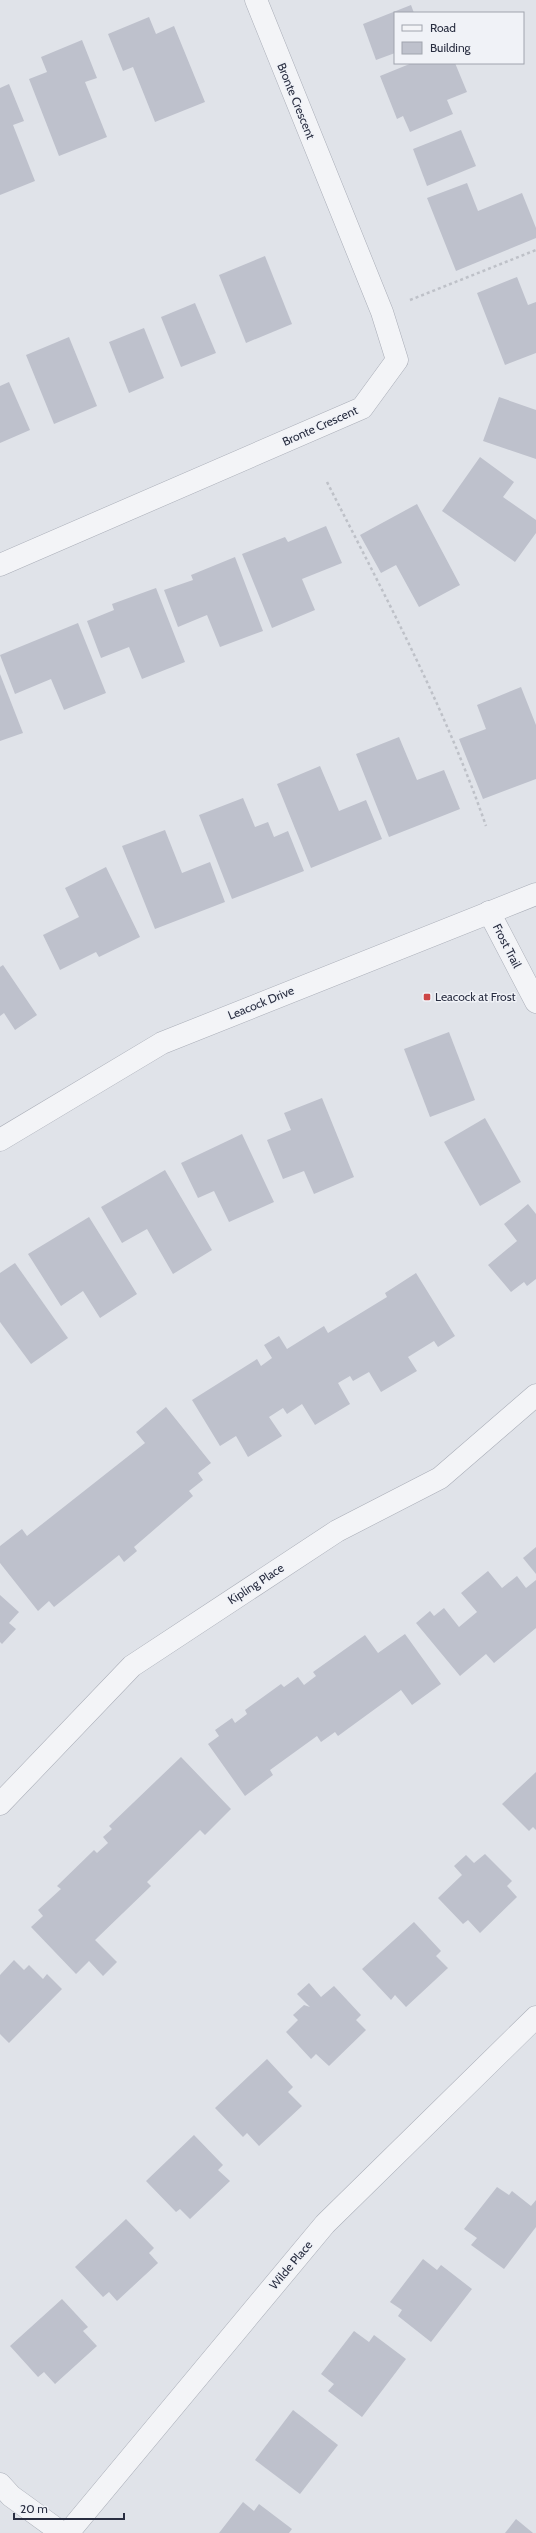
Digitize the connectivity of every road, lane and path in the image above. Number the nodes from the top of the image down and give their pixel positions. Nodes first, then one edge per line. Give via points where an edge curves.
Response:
1 (256, 0) edge
2 (536, 250) edge
3 (382, 312) junction
4 (327, 482) dead end
5 (0, 564) edge
6 (486, 826) dead end
7 (536, 894) edge
8 (489, 912) junction
9 (536, 1002) edge
10 (0, 1140) edge
11 (536, 1395) edge
12 (0, 1804) edge
13 (536, 2017) edge
14 (0, 2484) edge
15 (62, 2533) edge
16 (68, 2533) edge

1 - 3 street, Bronte Crescent
2 - 3 path
3 - 5 street, Bronte Crescent via 398,360 362,408
4 - 6 path via 407,638
7 - 8 street, Leacock Drive
8 - 9 street, Frost Trail
8 - 10 street, Leacock Drive via 162,1043
11 - 12 street, Kipling Place via 440,1478 337,1531 132,1666
13 - 16 street, Wilde Place via 325,2224
14 - 15 street via 11,2496

